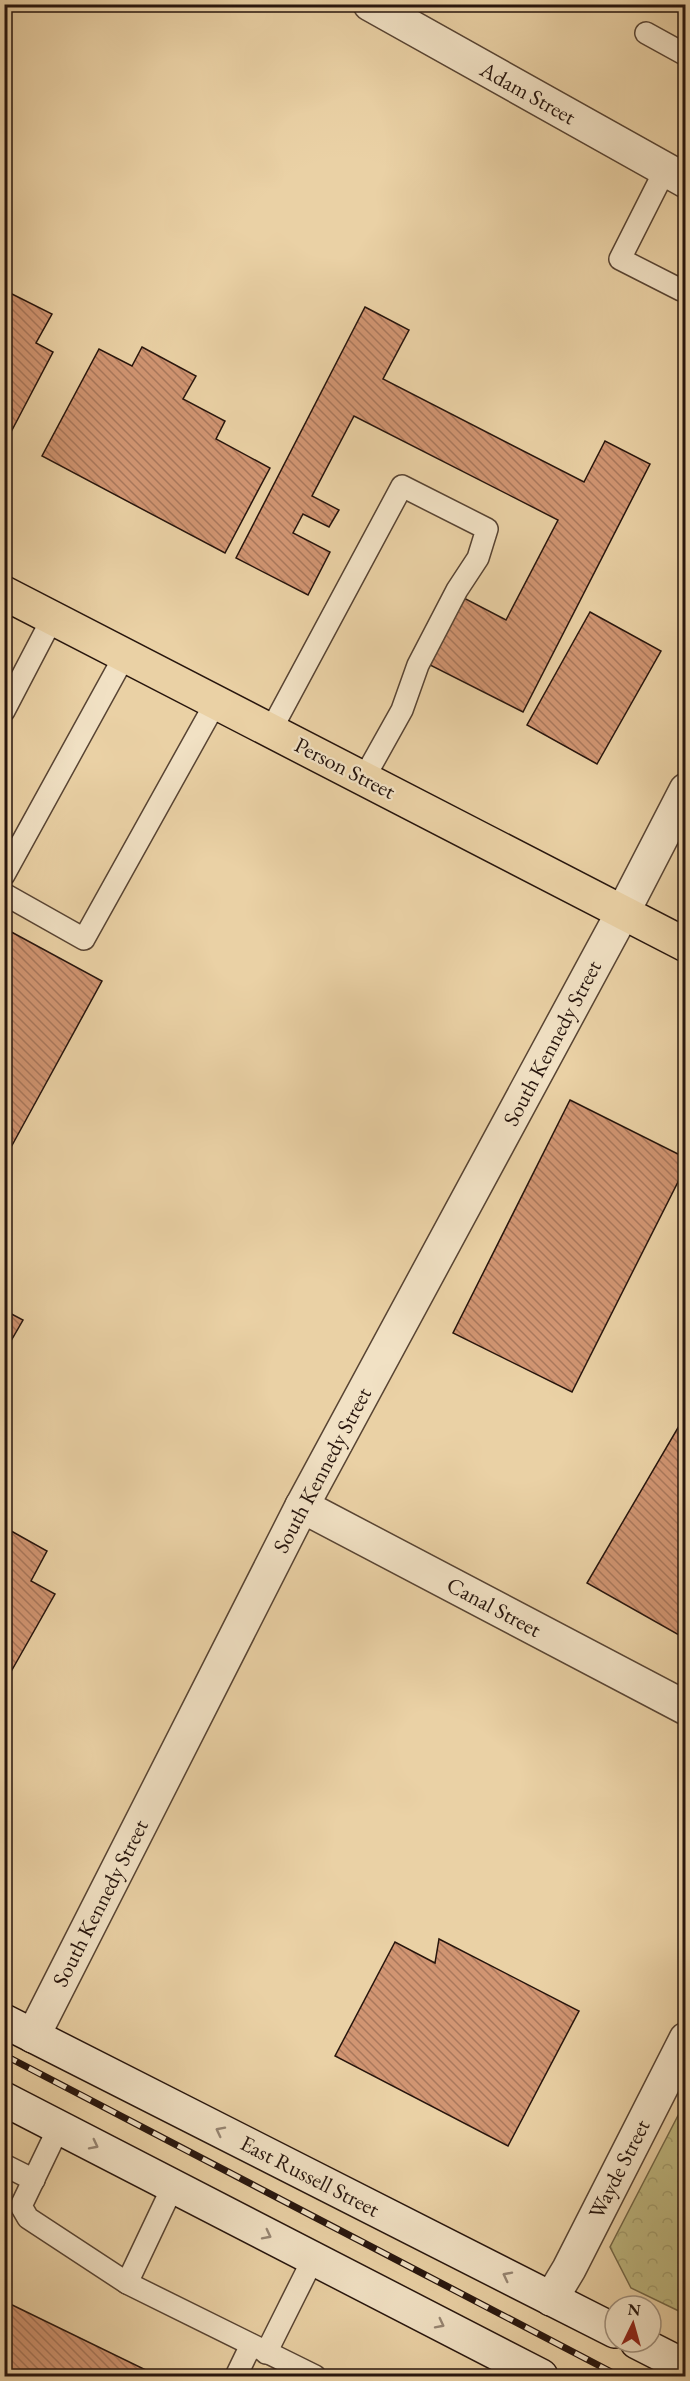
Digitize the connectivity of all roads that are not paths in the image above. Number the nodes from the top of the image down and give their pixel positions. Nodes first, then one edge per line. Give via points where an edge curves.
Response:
1 (370, 4) edge
2 (646, 33) dead end
3 (686, 55) edge
4 (675, 175) edge
5 (681, 290) dead end
6 (4, 593) edge
7 (53, 617) junction
8 (125, 655) junction
9 (216, 702) junction
10 (4, 711) edge
11 (271, 730) junction
12 (364, 778) junction
13 (686, 790) edge
14 (4, 875) edge
15 (4, 894) edge
16 (623, 912) junction
17 (686, 945) edge
18 (302, 1506) junction
19 (686, 1708) edge
20 (19, 2028) edge
21 (686, 2039) edge
22 (4, 2099) edge
23 (59, 2127) junction
24 (4, 2165) edge
25 (34, 2180) junction
26 (173, 2186) junction
27 (313, 2259) junction
28 (127, 2283) junction
29 (551, 2298) junction
30 (603, 2325) edge
31 (259, 2349) junction
32 (660, 2354) edge
33 (678, 2363) edge
34 (236, 2376) edge
35 (315, 2376) edge
36 (541, 2376) edge

1 - 4 street, Adam Street
2 - 3 lane
4 - 5 lane via 620,259
6 - 7 main road, Person Street
7 - 8 main road, Person Street
7 - 10 lane
8 - 9 main road, Person Street
8 - 14 lane
9 - 11 main road, Person Street
9 - 15 lane via 84,939
11 - 12 main road, Person Street
11 - 12 lane via 402,486 487,529 478,558 418,664 402,710
12 - 16 main road, Person Street
13 - 16 street, South Kennedy Street
16 - 17 main road, Person Street
16 - 18 street, South Kennedy Street
18 - 19 street, Canal Street
18 - 20 street, South Kennedy Street
29 -> 20 street, East Russell Street
21 - 29 street, Wayde Street
22 - 23 street
23 - 25 lane
23 -> 26 street
24 - 25 lane
25 - 28 lane via 21,2206 28,2218
26 -> 27 street
26 - 28 lane
27 - 31 lane
27 -> 36 street
28 - 31 lane
29 - 30 street, East Russell Street
31 - 34 lane
31 - 35 lane
32 - 33 street

